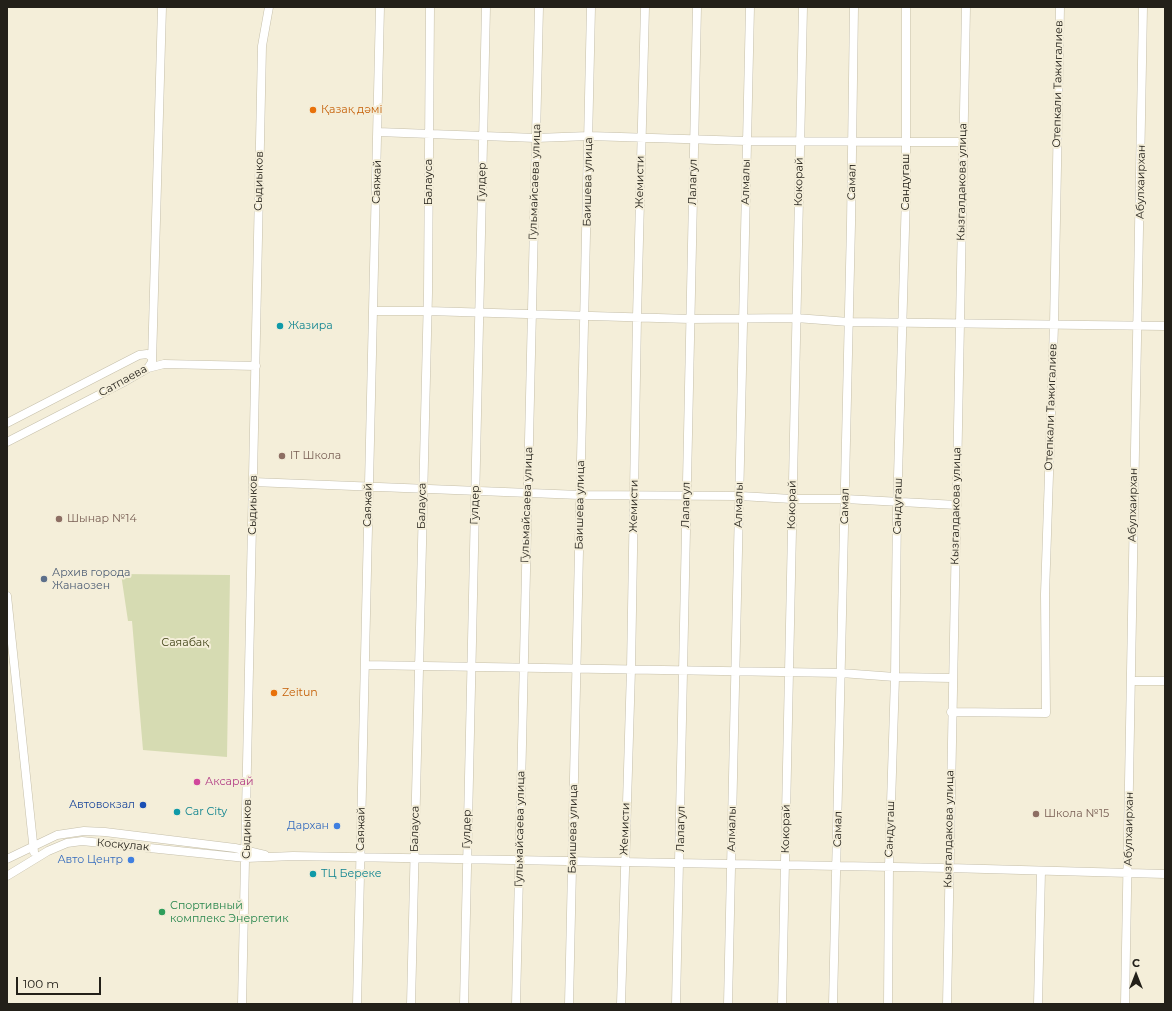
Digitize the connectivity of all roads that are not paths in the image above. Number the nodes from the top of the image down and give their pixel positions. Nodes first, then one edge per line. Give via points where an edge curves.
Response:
1 (162, 7) edge
2 (269, 7) edge
3 (380, 7) edge
4 (430, 7) edge
5 (486, 7) edge
6 (540, 7) edge
7 (592, 7) edge
8 (645, 7) edge
9 (697, 7) edge
10 (750, 7) edge
11 (803, 7) edge
12 (854, 7) edge
13 (906, 7) edge
14 (966, 7) edge
15 (1060, 7) edge
16 (1143, 7) edge
17 (378, 132) junction
18 (429, 133) junction
19 (483, 135) junction
20 (589, 136) junction
21 (641, 137) junction
22 (536, 138) junction
23 (694, 139) junction
24 (747, 142) junction
25 (800, 142) junction
26 (852, 142) junction
27 (963, 142) junction
28 (906, 143) junction
29 (372, 311) junction
30 (428, 311) junction
31 (480, 313) junction
32 (532, 313) junction
33 (584, 316) junction
34 (636, 317) junction
35 (743, 318) junction
36 (796, 318) junction
37 (690, 319) junction
38 (849, 322) junction
39 (902, 322) junction
40 (959, 323) junction
41 (1054, 325) junction
42 (1138, 326) junction
43 (1165, 326) edge
44 (153, 341) junction
45 (139, 354) junction
46 (152, 358) junction
47 (164, 364) junction
48 (256, 366) junction
49 (148, 368) junction
50 (7, 423) edge
51 (7, 442) edge
52 (253, 482) junction
53 (369, 486) junction
54 (422, 488) junction
55 (475, 491) junction
56 (527, 492) junction
57 (580, 495) junction
58 (686, 495) junction
59 (634, 496) junction
60 (740, 496) junction
61 (792, 499) junction
62 (845, 499) junction
63 (898, 501) junction
64 (956, 505) junction
65 (7, 596) edge
66 (365, 665) junction
67 (418, 665) junction
68 (470, 667) junction
69 (523, 667) junction
70 (576, 668) junction
71 (631, 669) junction
72 (683, 670) junction
73 (736, 671) junction
74 (788, 672) junction
75 (841, 673) junction
76 (896, 678) junction
77 (952, 678) junction
78 (1130, 681) junction
79 (1165, 681) edge
80 (951, 712) junction
81 (34, 847) junction
82 (246, 854) junction
83 (35, 858) junction
84 (360, 858) junction
85 (7, 859) edge
86 (414, 859) junction
87 (467, 860) junction
88 (519, 860) junction
89 (572, 861) junction
90 (624, 862) junction
91 (680, 863) junction
92 (732, 864) junction
93 (785, 865) junction
94 (837, 866) junction
95 (888, 867) junction
96 (949, 868) junction
97 (1041, 872) junction
98 (1128, 874) junction
99 (1165, 874) edge
100 (7, 876) edge
101 (242, 1004) edge
102 (357, 1004) edge
103 (411, 1004) edge
104 (464, 1004) edge
105 (516, 1004) edge
106 (568, 1004) edge
107 (621, 1004) edge
108 (676, 1004) edge
109 (728, 1004) edge
110 (782, 1004) edge
111 (833, 1004) edge
112 (888, 1004) edge
113 (946, 1004) edge
114 (1038, 1004) edge
115 (1125, 1004) edge

1 - 44 street
2 - 48 street, Сыдиыков via 262,46
3 - 17 street, Саяжай
4 - 18 street, Балауса
5 - 19 street, Гулдер
6 - 22 street, Гульмайсаева улица
7 - 20 street, Баишева улица
8 - 21 street, Жемисти
9 - 23 street, Лалагул
10 - 24 street, Алмалы
11 - 25 street, Кокорай
12 - 26 street, Самал
13 - 28 street, Сандугаш
14 - 27 street, Кызгалдакова улица
15 - 41 street, Отепкали Тажигалиев
16 - 42 street, Абулхаирхан
17 - 18 street
17 - 29 street, Саяжай
18 - 19 street
18 - 30 street, Балауса
19 - 22 street
19 - 31 street, Гулдер
20 - 21 street
20 - 22 street
20 - 33 street, Баишева улица
21 - 23 street
21 - 34 street, Жемисти
22 - 32 street, Гульмайсаева улица
23 - 24 street
23 - 37 street, Лалагул
24 - 25 street
24 - 35 street, Алмалы
25 - 26 street
25 - 36 street, Кокорай
26 - 28 street
26 - 38 street, Самал
27 - 28 street
27 - 40 street, Кызгалдакова улица
28 - 39 street, Сандугаш
29 - 30 street
29 - 53 street, Саяжай
30 - 31 street
30 - 54 street, Балауса
31 - 32 street
31 - 55 street, Гулдер
32 - 33 street
32 - 56 street, Гульмайсаева улица
33 - 34 street
33 - 57 street, Баишева улица
34 - 37 street
34 - 59 street, Жемисти
35 - 36 street
35 - 37 street
35 - 60 street, Алмалы
36 - 38 street
36 - 61 street, Кокорай
37 - 58 street, Лалагул
38 - 39 street
38 - 62 street, Самал
39 - 40 street
39 - 63 street, Сандугаш
40 - 41 street
40 - 64 street, Кызгалдакова улица
41 - 42 street
41 - 80 street, Отепкали Тажигалиев via 1045,594 1046,713
42 - 43 street
42 - 78 street, Абулхаирхан
44 - 45 street
44 - 46 street
45 - 46 street, Сатпаева via 147,354
45 - 50 street, Сатпаева
46 - 47 street
46 - 49 street, Сатпаева
47 - 48 street
47 - 49 street
48 - 52 street, Сыдиыков
49 - 51 street, Сатпаева
52 - 53 street
52 - 82 street, Сыдиыков
53 - 54 street
53 - 66 street, Саяжай
54 - 55 street
54 - 67 street, Балауса
55 - 56 street
55 - 68 street, Гулдер
56 - 57 street
56 - 69 street, Гульмайсаева улица
57 - 59 street
57 - 70 street, Баишева улица
58 - 59 street
58 - 60 street
58 - 72 street, Лалагул
59 - 71 street, Жемисти
60 - 61 street
60 - 73 street, Алмалы
61 - 62 street
61 - 74 street, Кокорай
62 - 63 street
62 - 75 street, Самал
63 - 64 street
63 - 76 street, Сандугаш
64 - 77 street, Кызгалдакова улица
65 - 81 street
66 - 67 street
66 - 84 street, Саяжай
67 - 68 street
67 - 86 street, Балауса
68 - 69 street
68 - 87 street, Гулдер
69 - 70 street
69 - 88 street, Гульмайсаева улица
70 - 71 street
70 - 89 street, Баишева улица
71 - 72 street
71 - 90 street, Жемисти
72 - 73 street
72 - 91 street, Лалагул
73 - 74 street
73 - 92 street, Алмалы
74 - 75 street
74 - 93 street, Кокорай
75 - 76 street
75 - 94 street, Самал
76 - 77 street
76 - 95 street, Сандугаш
77 - 80 street, Кызгалдакова улица
78 - 79 street
78 - 98 street, Абулхаирхан
80 - 96 street, Кызгалдакова улица
81 - 82 street, Коскулак via 57,835 84,831
81 - 83 street
81 - 85 street, Коскулак
82 - 83 street, Коскулак via 82,841 67,843
82 - 84 street
82 - 101 street, Сыдиыков
83 - 100 street, Коскулак
84 - 86 street
84 - 102 street, Саяжай
86 - 87 street
86 - 103 street, Балауса
87 - 88 street
87 - 104 street, Гулдер
88 - 89 street
88 - 105 street, Гульмайсаева улица
89 - 90 street
89 - 106 street, Баишева улица
90 - 91 street
90 - 107 street, Жемисти
91 - 92 street
91 - 108 street, Лалагул
92 - 93 street
92 - 109 street, Алмалы
93 - 94 street
93 - 110 street, Кокорай
94 - 95 street
94 - 111 street, Самал
95 - 96 street
95 - 112 street, Сандугаш
96 - 97 street
96 - 113 street, Кызгалдакова улица
97 - 98 street
97 - 114 street
98 - 99 street
98 - 115 street, Абулхаирхан

